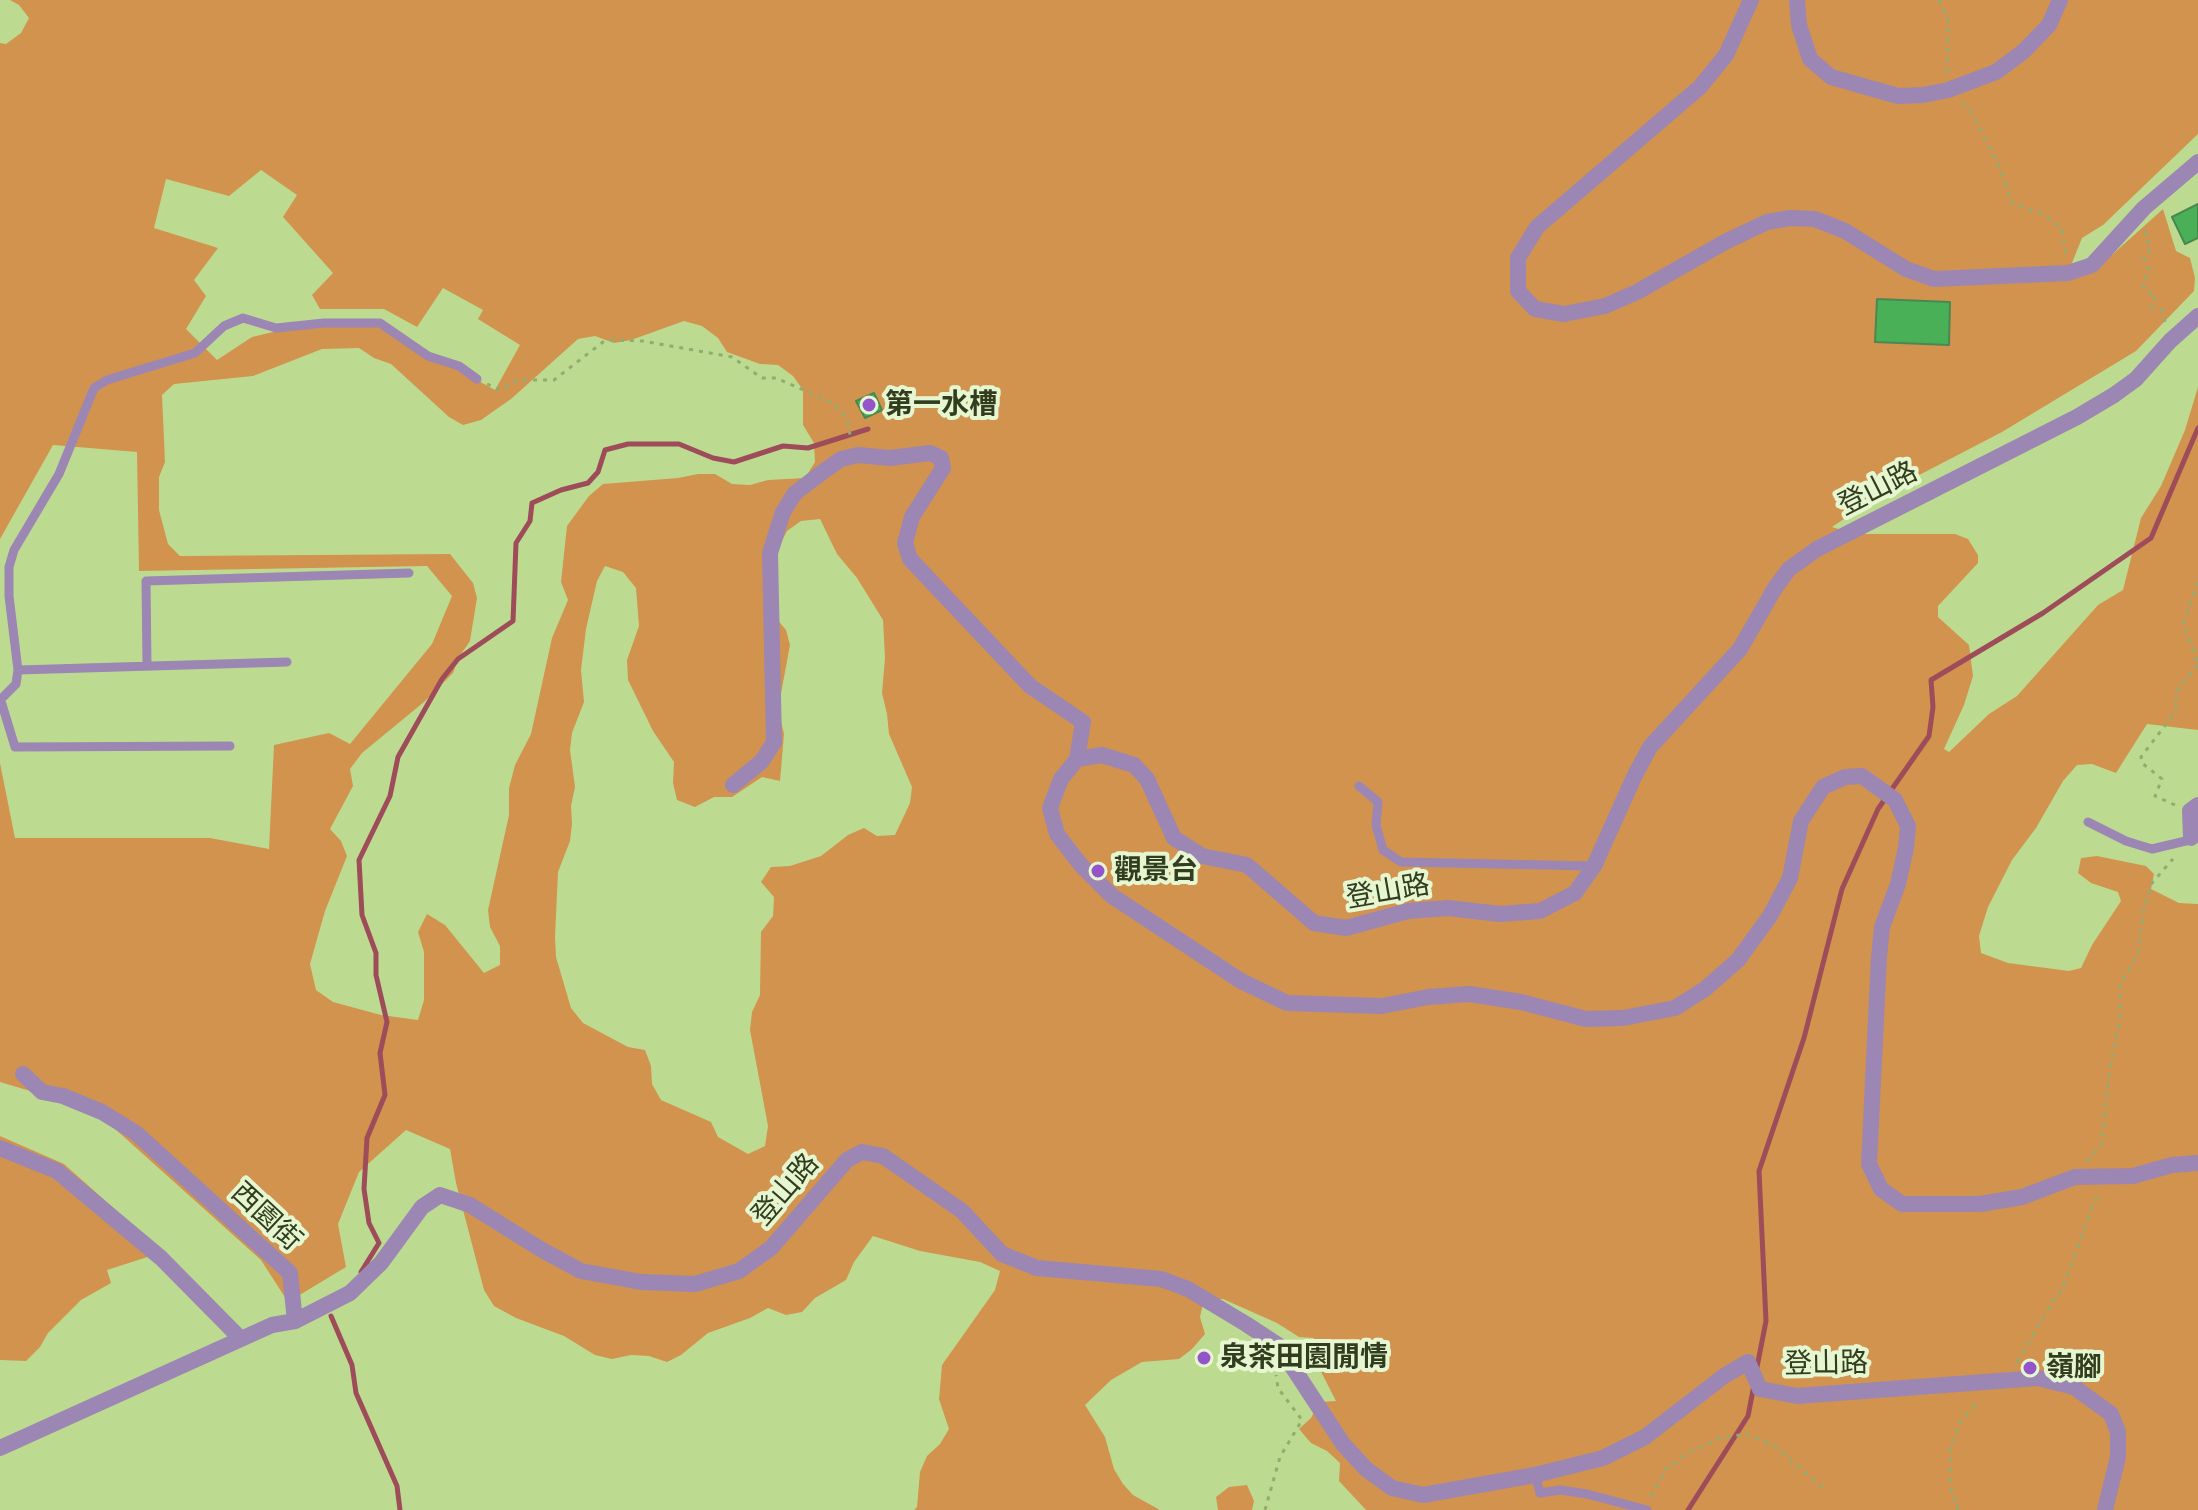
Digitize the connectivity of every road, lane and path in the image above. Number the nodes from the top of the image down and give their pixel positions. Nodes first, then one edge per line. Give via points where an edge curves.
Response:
1 (1751, 0) edge
2 (1797, 0) edge
3 (1939, 0) edge
4 (2060, 0) edge
5 (1948, 90) junction
6 (2198, 162) edge
7 (2139, 231) dead end
8 (2092, 265) junction
9 (2198, 316) edge
10 (2170, 341) junction
11 (477, 379) joint
12 (858, 455) junction
13 (409, 573) dead end
14 (2198, 582) edge
15 (287, 662) dead end
16 (2198, 664) edge
17 (147, 666) junction
18 (18, 670) junction
19 (0, 701) edge
20 (230, 746) dead end
21 (1077, 759) junction
22 (733, 785) dead end
23 (1359, 786) dead end
24 (2194, 808) edge
25 (2088, 822) dead end
26 (2195, 839) edge
27 (1594, 866) junction
28 (23, 1074) dead end
29 (0, 1148) edge
30 (2198, 1163) edge
31 (2075, 1177) junction
32 (2108, 1192) dead end
33 (295, 1321) junction
34 (241, 1339) junction
35 (1272, 1365) dead end
36 (2024, 1378) junction
37 (1989, 1396) dead end
38 (0, 1448) edge
39 (1535, 1475) junction
40 (1823, 1488) dead end
41 (1647, 1509) edge
42 (1265, 1510) edge
43 (1957, 1510) edge
44 (2105, 1510) edge

1 - 8 street via 1726,55 1700,87 1537,227 1518,258 1518,291 1535,309 1564,314 1605,306 1767,222 1790,218 1815,219 1845,231 1906,269 1934,279 2068,273
2 - 5 street via 1810,59 1831,77 1898,96
3 - 5 path via 1948,20
4 - 5 street via 2049,25 2024,51 1996,72
5 - 8 path via 1950,98 1960,99 1971,112 2012,203 2062,228 2067,258 2086,253
6 - 8 street via 2144,208
7 - 10 path via 2148,231 2151,249 2144,258 2149,270 2143,285 2146,292 2155,293 2152,307 2162,310
9 - 10 street, 登山路
10 - 27 street, 登山路 via 2114,395 1817,549 1789,569 1740,649 1650,747
11 - 12 path via 500,390 518,380 554,380 612,340 732,357 762,378 776,378 831,402 847,417
11 - 18 lane via 459,366 428,356 380,323 276,328 243,318 224,326 195,353 94,388 59,474 9,567
12 - 21 street via 930,453 941,458 943,468 912,517 905,543 910,559 1030,686 1083,722
12 - 22 street via 841,459 814,478 783,512 770,553 774,742 762,761
13 - 17 lane via 146,581
14 - 16 path via 2183,624
15 - 17 lane
16 - 24 path via 2176,691 2176,711 2141,757 2162,779 2155,796
17 - 18 lane
18 - 19 lane via 16,684
19 - 20 lane via 15,747
21 - 27 street, 登山路 via 1102,755 1134,765 1147,779 1174,838 1202,856 1247,865 1314,923 1346,928 1408,911 1448,908 1500,914 1540,911 1575,893
21 - 31 street via 1061,779 1050,808 1057,834 1112,896 1241,981 1287,1003 1382,1006 1469,994 1586,1019 1675,1008 1738,960 1790,878 1801,821 1823,787 1862,776 1888,796 1908,826 1879,957 1869,1164 1881,1189 1902,1204 1980,1204 2022,1197
23 - 27 lane via 1378,802 1376,825 1383,850 1401,862
24 - 26 street
25 - 26 lane via 2152,849
26 - 31 path via 2152,883 2137,956 2120,984 2120,1020 2101,1146
28 - 33 street, 西園街 via 42,1092 102,1112 148,1144 290,1273
29 - 34 street via 57,1171 161,1258
30 - 31 street via 2133,1176
32 - 36 path via 2094,1202 2062,1290 2017,1363
33 - 34 street
33 - 39 street, 登山路 via 350,1293 381,1263 422,1207 440,1195 482,1212 581,1271 641,1282 695,1284 739,1271 771,1248 847,1160 862,1152 883,1156 962,1211 1002,1254 1037,1268 1161,1279 1246,1324 1278,1345 1343,1444 1392,1488 1423,1495
34 - 38 street
35 - 42 path via 1278,1388 1302,1420 1280,1457
36 - 39 street, 登山路 via 1797,1396 1760,1389 1748,1362 1645,1437 1603,1458
36 - 44 street, 登山路 via 2074,1387 2111,1414 2118,1432 2118,1457
37 - 43 path via 1960,1422 1950,1448
39 - 41 lane via 1540,1493 1560,1490
40 - 41 path via 1775,1446 1746,1434 1691,1451 1666,1469

